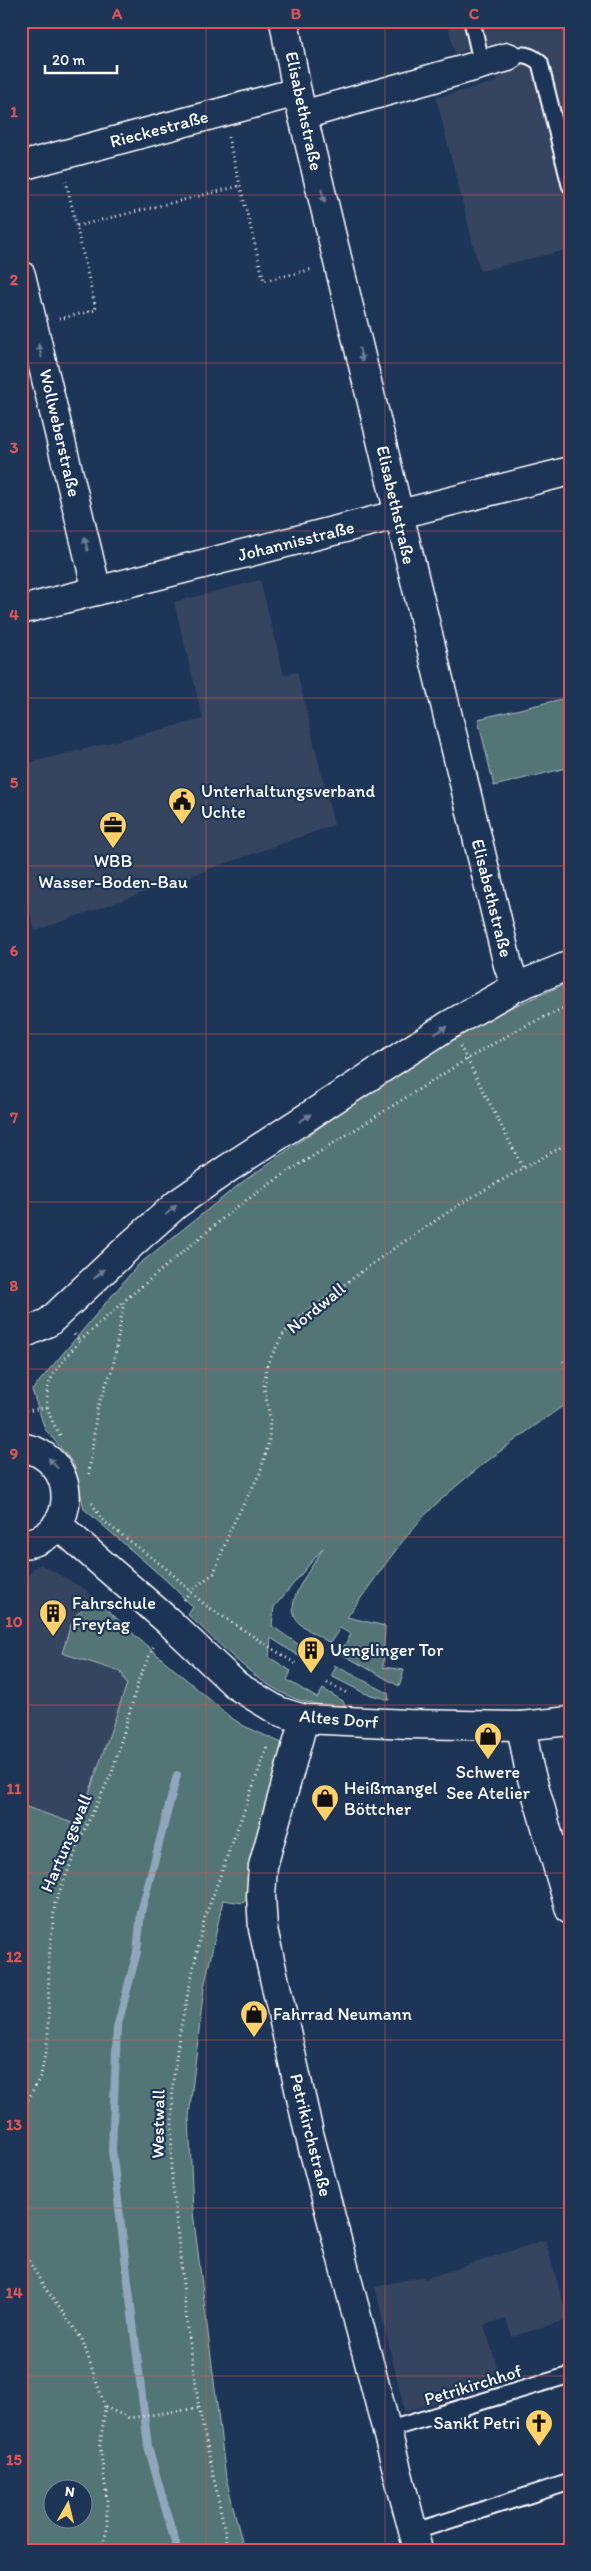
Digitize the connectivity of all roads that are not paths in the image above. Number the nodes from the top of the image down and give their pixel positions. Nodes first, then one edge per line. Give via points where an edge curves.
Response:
1 (284, 21) edge
2 (472, 21) edge
3 (508, 57) joint
4 (482, 65) junction
5 (300, 103) junction
6 (21, 166) edge
7 (570, 185) edge
8 (21, 275) edge
9 (570, 471) edge
10 (399, 516) junction
11 (98, 591) junction
12 (21, 610) edge
13 (570, 965) edge
14 (516, 987) junction
15 (21, 1335) edge
16 (21, 1447) edge
17 (57, 1524) junction
18 (21, 1544) edge
19 (304, 1719) junction
20 (570, 1722) edge
21 (521, 1726) junction
22 (570, 1910) edge
23 (570, 2375) edge
24 (386, 2430) junction
25 (570, 2482) edge
26 (415, 2541) edge

1 - 5 street, Elisabethstraße
2 - 4 lane
3 - 4 street, Rieckestraße
3 - 7 lane via 531,55 540,63
4 - 5 street, Rieckestraße
5 - 6 street, Rieckestraße via 222,112
5 -> 10 street, Elisabethstraße
11 -> 8 street, Wollweberstraße
9 - 10 street, Johannisstraße
10 - 11 street, Johannisstraße
10 - 14 street, Elisabethstraße
11 - 12 street, Johannisstraße
13 - 14 street
15 -> 14 street via 58,1315 177,1204 449,1025
17 -> 16 street via 64,1511 64,1481 47,1456
17 - 18 street via 37,1540
17 - 19 street, Altes Dorf via 237,1686 278,1711
19 - 21 street, Altes Dorf
19 - 24 street, Petrikirchstraße via 263,1866 263,1929 310,2133
20 - 21 street, Altes Dorf
21 - 22 street via 529,1768
23 - 24 lane, Petrikirchhof
24 - 26 street, Petrikirchstraße
25 - 26 lane

